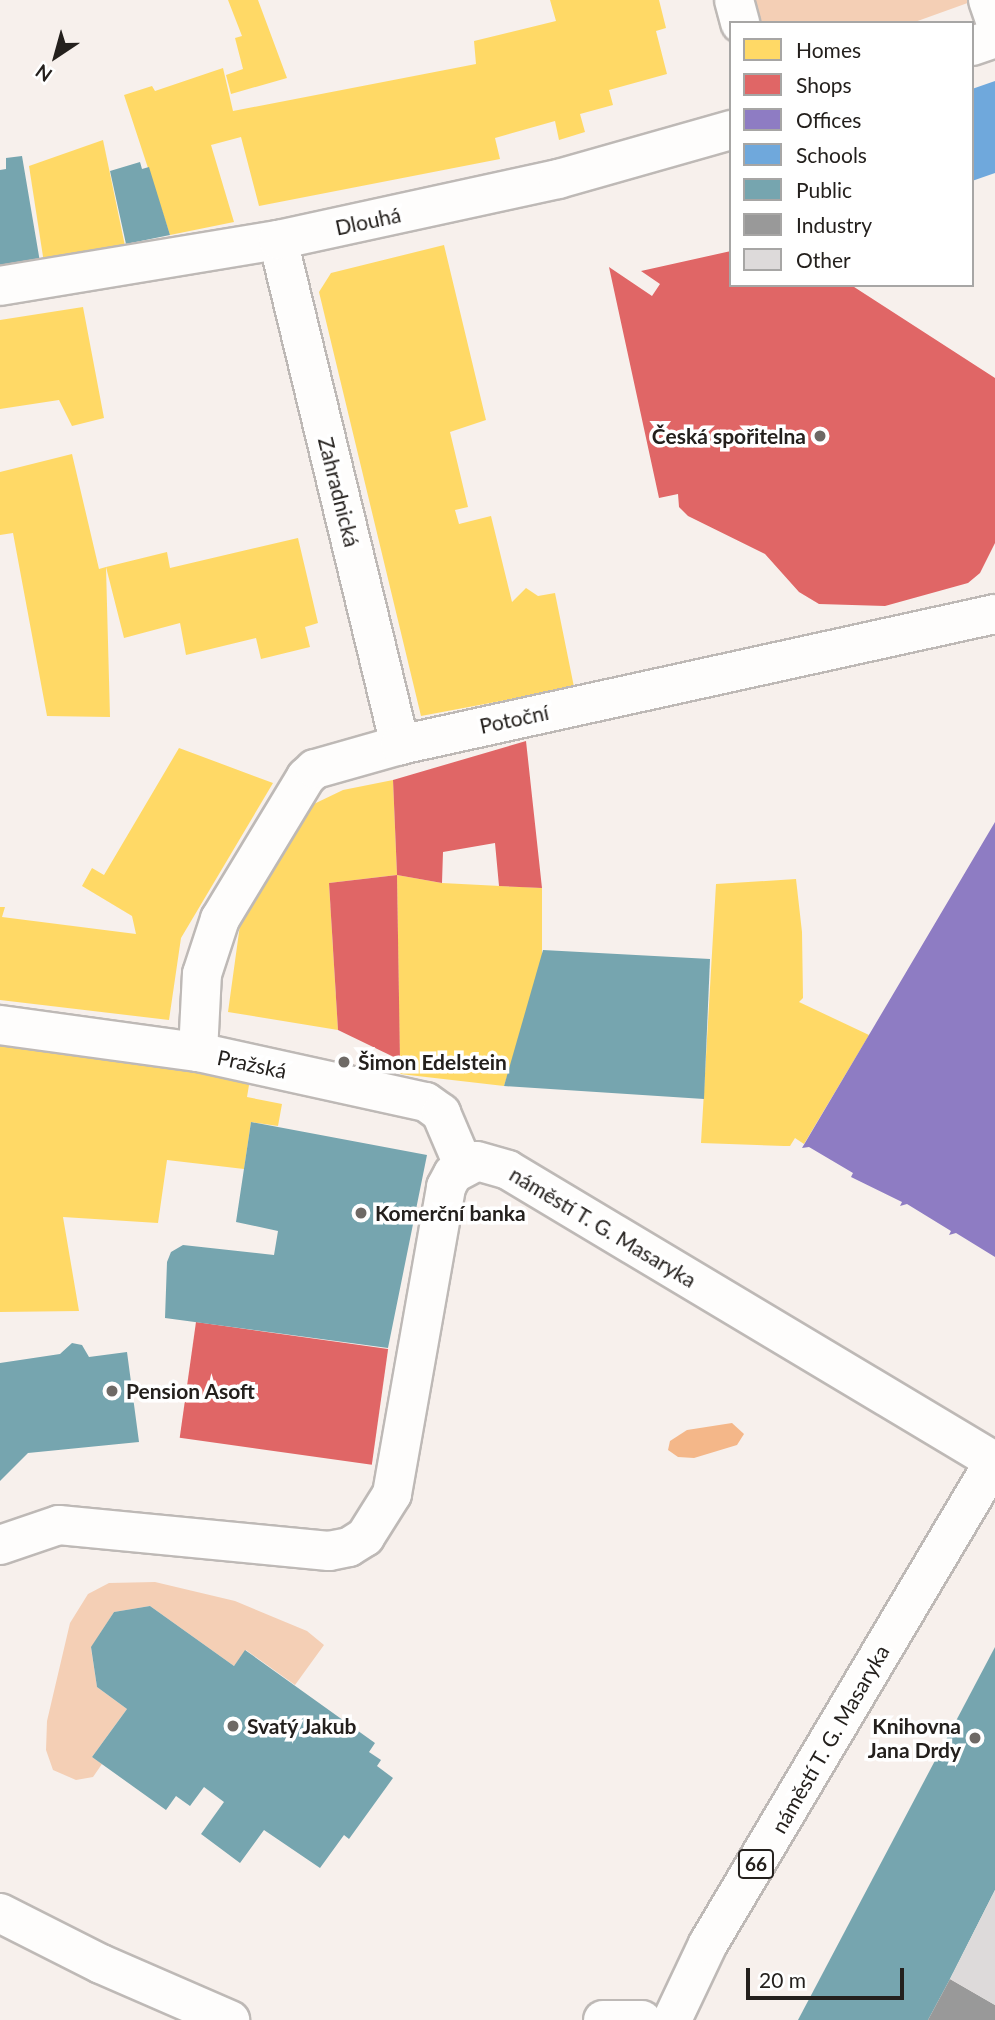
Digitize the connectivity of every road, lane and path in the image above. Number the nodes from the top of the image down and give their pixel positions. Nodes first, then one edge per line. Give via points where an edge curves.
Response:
1 (734, 0) edge
2 (988, 0) edge
3 (995, 20) edge
4 (739, 21) edge
5 (995, 38) edge
6 (974, 45) edge
7 (729, 131) edge
8 (278, 240) junction
9 (0, 286) edge
10 (995, 614) edge
11 (400, 745) junction
12 (0, 1025) edge
13 (198, 1039) junction
14 (464, 1167) junction
15 (995, 1461) edge
16 (0, 1545) edge
17 (0, 1913) edge
18 (230, 2020) edge
19 (603, 2020) edge
20 (642, 2020) edge
21 (672, 2020) edge

1 - 4 street
2 - 3 street
5 - 6 street
7 - 8 street, Dlouhá via 558,179
8 - 9 street, Dlouhá
8 - 11 street, Zahradnická
10 - 11 street, Potoční
11 - 13 street, Potoční via 316,769 306,777 220,919 202,974
12 - 13 street, Pražská
13 - 14 street, Pražská via 426,1102 441,1113
14 - 15 street, náměstí T. G. Masaryka via 477,1161 508,1170
14 - 16 street via 446,1187 392,1494 365,1538 329,1551 59,1525
15 - 21 street, náměstí T. G. Masaryka / 66 via 708,1944
17 - 18 street via 101,1964
19 - 20 street

